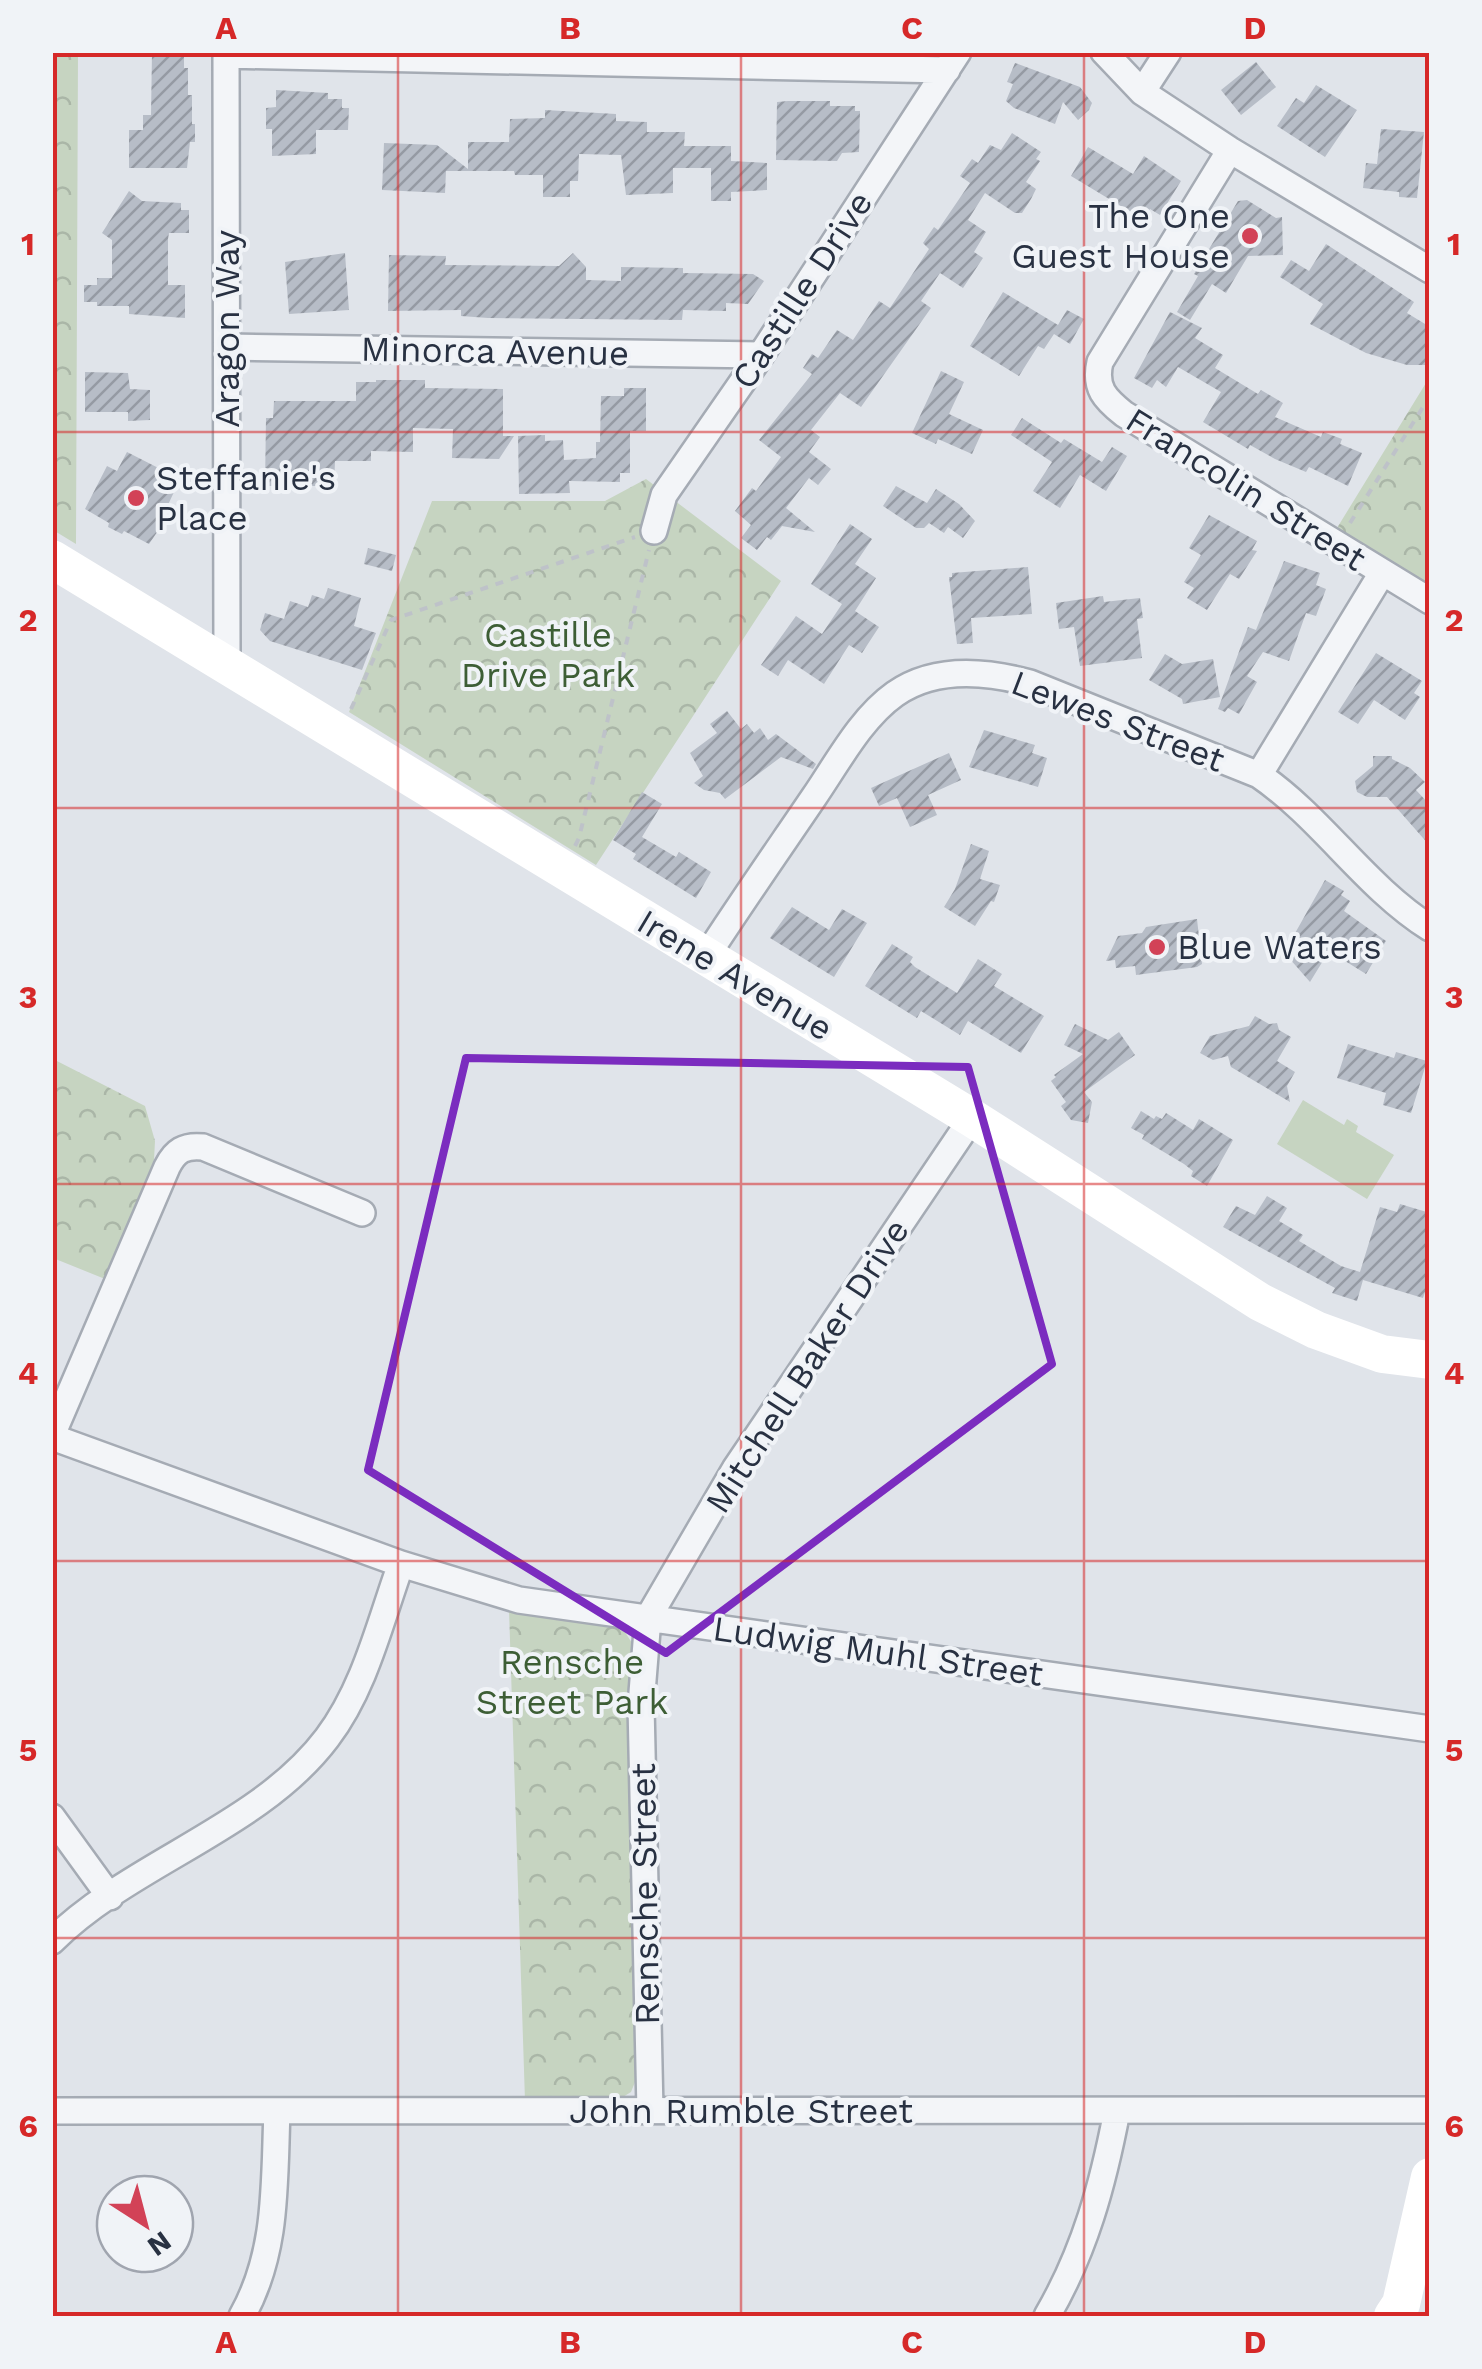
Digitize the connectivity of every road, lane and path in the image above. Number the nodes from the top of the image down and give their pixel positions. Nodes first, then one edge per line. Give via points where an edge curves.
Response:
1 (1104, 52) edge
2 (1168, 52) edge
3 (226, 54) edge
4 (953, 61) edge
5 (1142, 92) junction
6 (1230, 150) junction
7 (1430, 270) edge
8 (228, 347) junction
9 (761, 355) junction
10 (1430, 396) edge
11 (654, 531) junction
12 (1336, 545) junction
13 (52, 559) edge
14 (1382, 574) junction
15 (1430, 601) edge
16 (227, 665) junction
17 (340, 734) junction
18 (1259, 775) junction
19 (561, 869) junction
20 (1430, 928) edge
21 (706, 957) junction
22 (972, 1118) junction
23 (362, 1212) dead end
24 (1430, 1360) edge
25 (52, 1436) edge
26 (401, 1564) junction
27 (648, 1618) junction
28 (1430, 1729) edge
29 (52, 1817) edge
30 (110, 1896) junction
31 (52, 1941) edge
32 (1430, 2110) edge
33 (52, 2111) edge
34 (277, 2111) junction
35 (650, 2111) junction
36 (1117, 2111) junction
37 (1430, 2177) edge
38 (1412, 2310) edge
39 (242, 2316) edge
40 (1047, 2316) edge

1 - 5 street
2 - 5 street
3 - 4 street
3 - 8 street, Aragon Way
4 - 9 street, Castille Drive
5 - 6 street
6 - 7 street
6 - 12 street, Francolin Street via 1100,362 1098,384 1124,414
8 - 9 street, Minorca Avenue
8 - 16 street, Aragon Way
9 - 11 street, Castille Drive via 664,495
10 - 12 path
11 - 17 path via 391,620
11 - 19 path via 579,838
12 - 14 street, Francolin Street
13 - 16 street, Irene Avenue
14 - 15 street, Francolin Street
14 - 18 street
16 - 17 street, Irene Avenue
17 - 19 street, Irene Avenue
18 - 20 street, Lewes Street
18 - 21 street, Lewes Street via 998,674 916,684 876,711 849,746
19 - 21 street, Irene Avenue
21 - 22 street, Irene Avenue
22 - 24 street, Irene Avenue via 1260,1302 1382,1354
22 - 27 street, Mitchell Baker Drive via 735,1469
23 - 25 street via 203,1147 178,1151
25 - 26 street, Ludwig Muhl Street
26 - 27 street, Ludwig Muhl Street via 519,1600
26 - 30 street via 347,1708 304,1764 278,1788
27 - 28 street, Ludwig Muhl Street
27 - 35 street, Rensche Street via 641,1705
29 - 30 street
30 - 31 street
32 - 36 street, John Rumble Street
33 - 34 street, John Rumble Street
34 - 35 street, John Rumble Street
34 - 39 street via 273,2225
35 - 36 street, John Rumble Street
36 - 40 street via 1090,2226
37 - 38 street via 1417,2234

